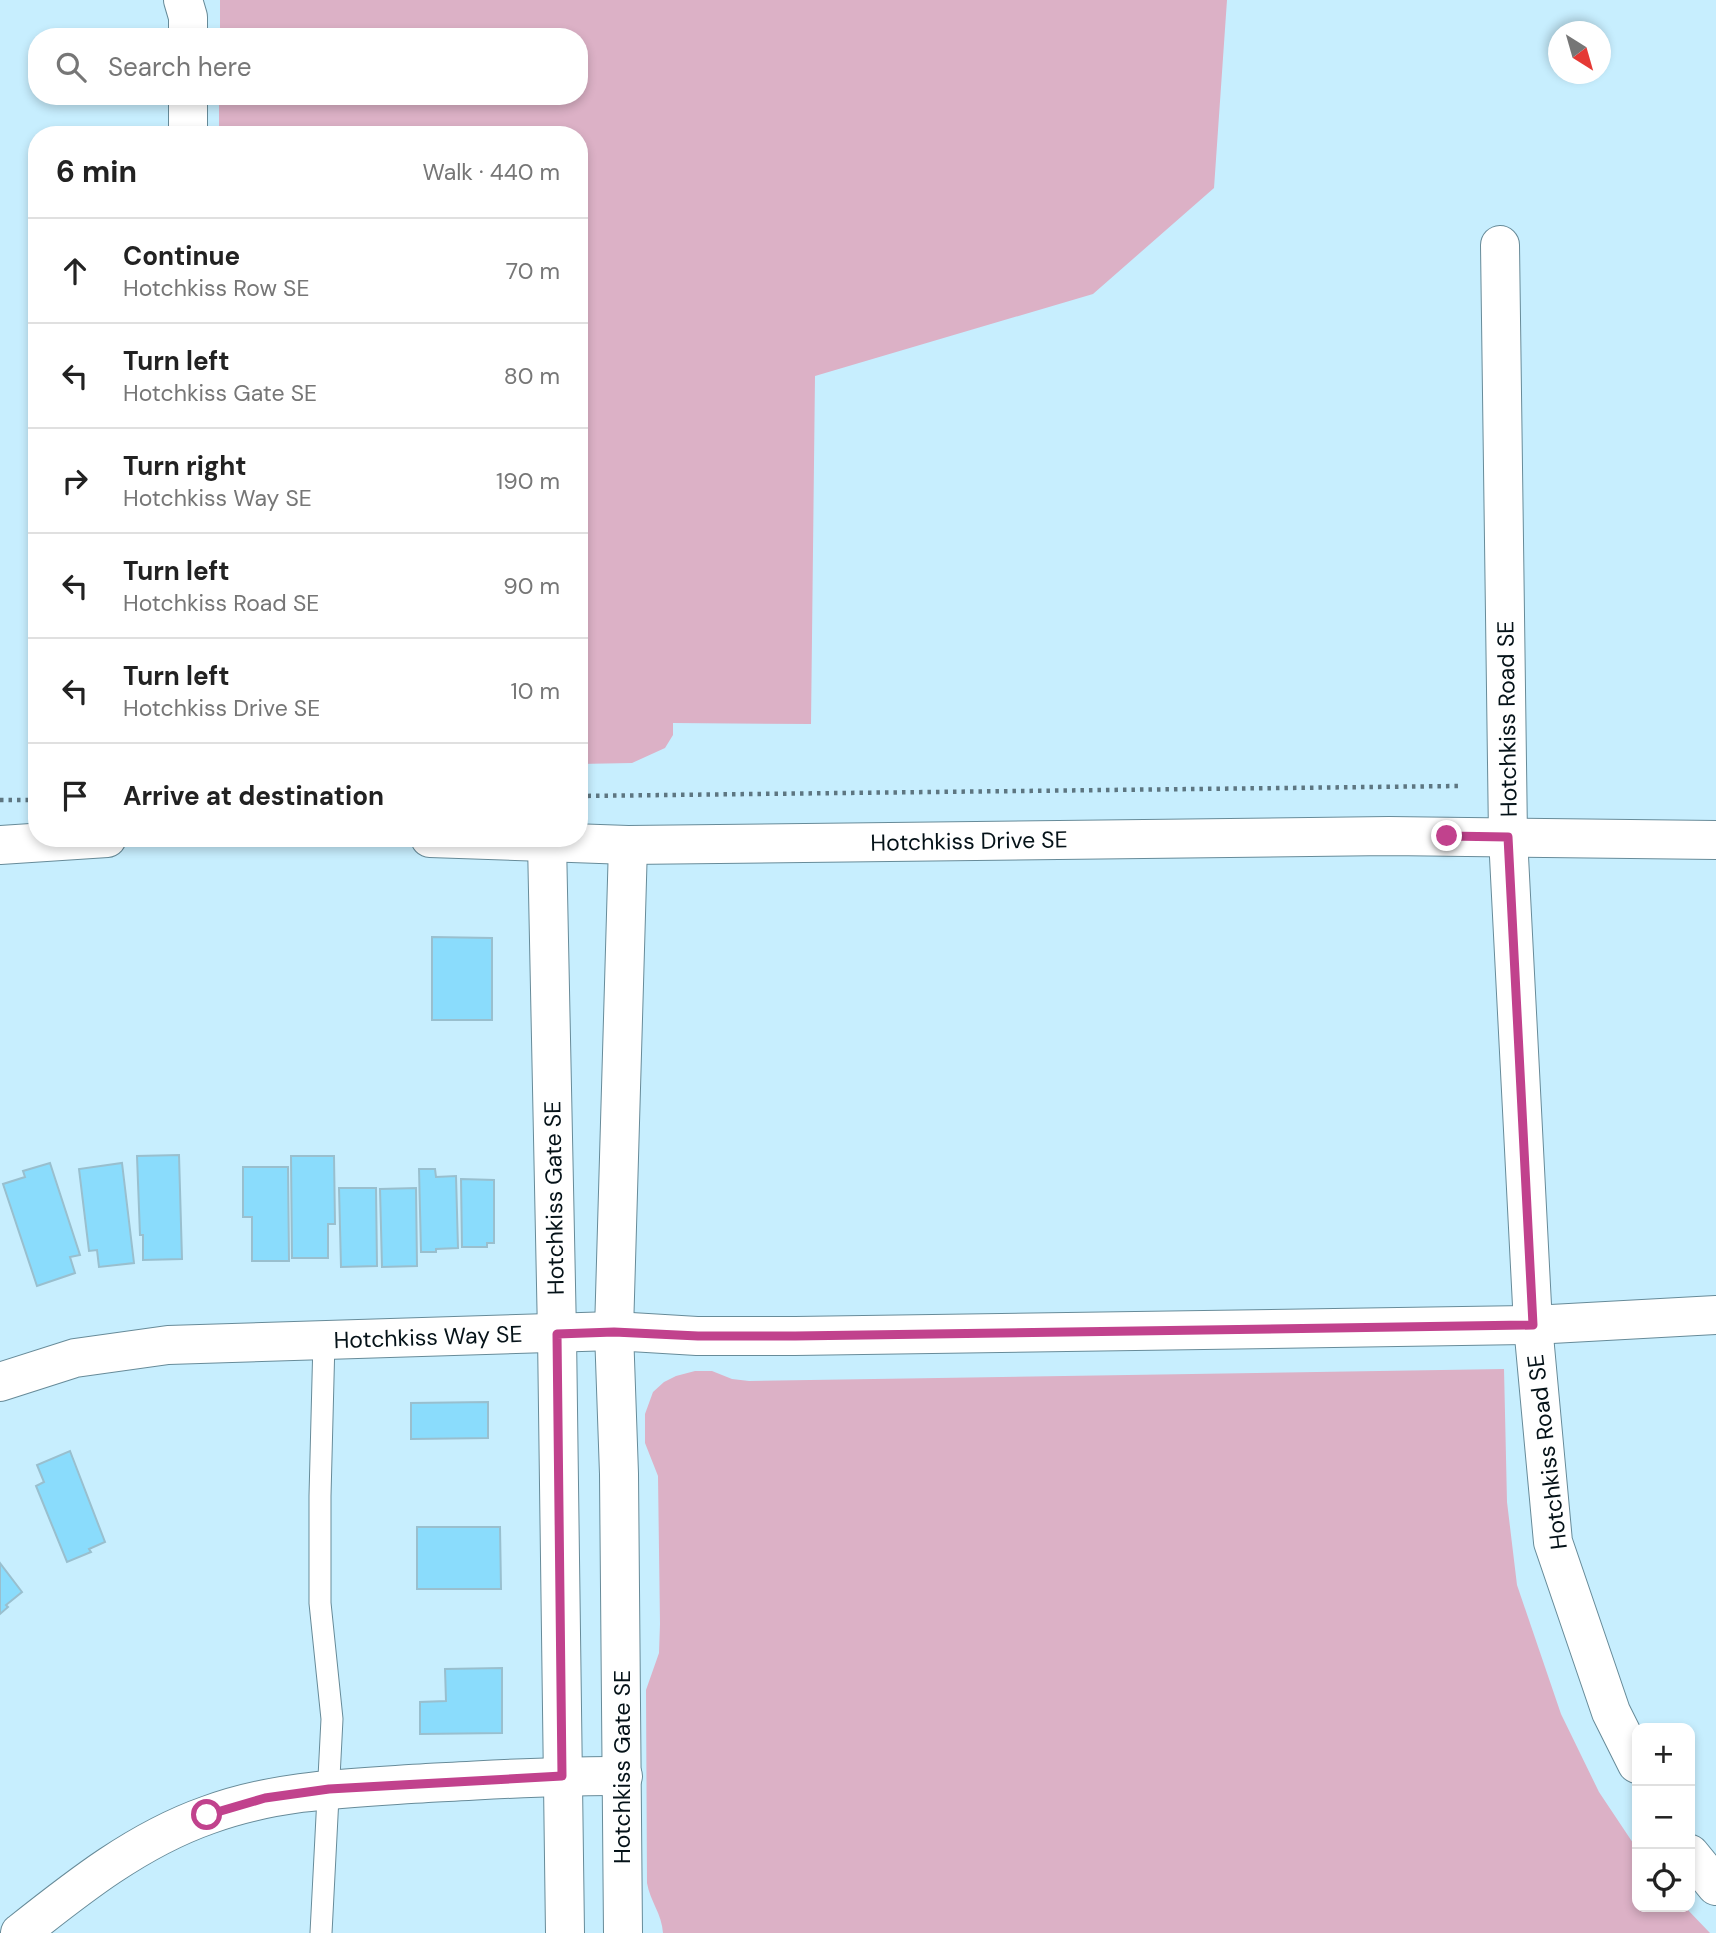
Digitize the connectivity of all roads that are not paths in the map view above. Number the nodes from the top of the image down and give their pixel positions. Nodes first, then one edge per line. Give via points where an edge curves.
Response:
1 (183, 0) edge
2 (188, 28) edge
3 (188, 105) edge
4 (188, 126) edge
5 (1500, 245) dead end
6 (1508, 837) junction
7 (1716, 840) edge
8 (28, 843) edge
9 (588, 844) edge
10 (0, 845) edge
11 (628, 845) junction
12 (547, 847) edge
13 (1716, 1315) edge
14 (1533, 1325) junction
15 (614, 1332) junction
16 (557, 1334) junction
17 (324, 1340) junction
18 (0, 1382) edge
19 (1632, 1754) edge
20 (562, 1776) junction
21 (623, 1776) junction
22 (329, 1789) junction
23 (1695, 1860) edge
24 (1716, 1886) edge
25 (20, 1933) edge
26 (321, 1933) edge
27 (565, 1933) edge
28 (623, 1933) edge

1 - 2 street
3 - 4 street
5 - 6 street, Hotchkiss Road SE
6 - 7 street, Hotchkiss Drive SE
6 - 11 street, Hotchkiss Drive SE
6 - 14 street, Hotchkiss Road SE
8 - 10 street
9 - 11 street, Hotchkiss Drive SE
11 - 15 street, Hotchkiss Gate SE
12 - 16 street, Hotchkiss Gate SE
13 - 14 street, Hotchkiss Way SE
14 - 15 street, Hotchkiss Way SE via 795,1336
14 - 19 street, Hotchkiss Road SE via 1553,1542 1611,1712
15 - 16 street, Hotchkiss Way SE
15 - 21 street, Hotchkiss Gate SE
16 - 17 street, Hotchkiss Way SE
16 - 20 street, Hotchkiss Gate SE
17 - 18 street, Hotchkiss Way SE via 168,1345 75,1358
17 - 22 lane via 320,1603 332,1719
20 - 21 street
20 - 22 street
20 - 27 street, Hotchkiss Gate SE
21 - 28 street, Hotchkiss Gate SE
22 - 25 street via 265,1798 207,1815 163,1835 105,1868
22 - 26 lane
23 - 24 street

